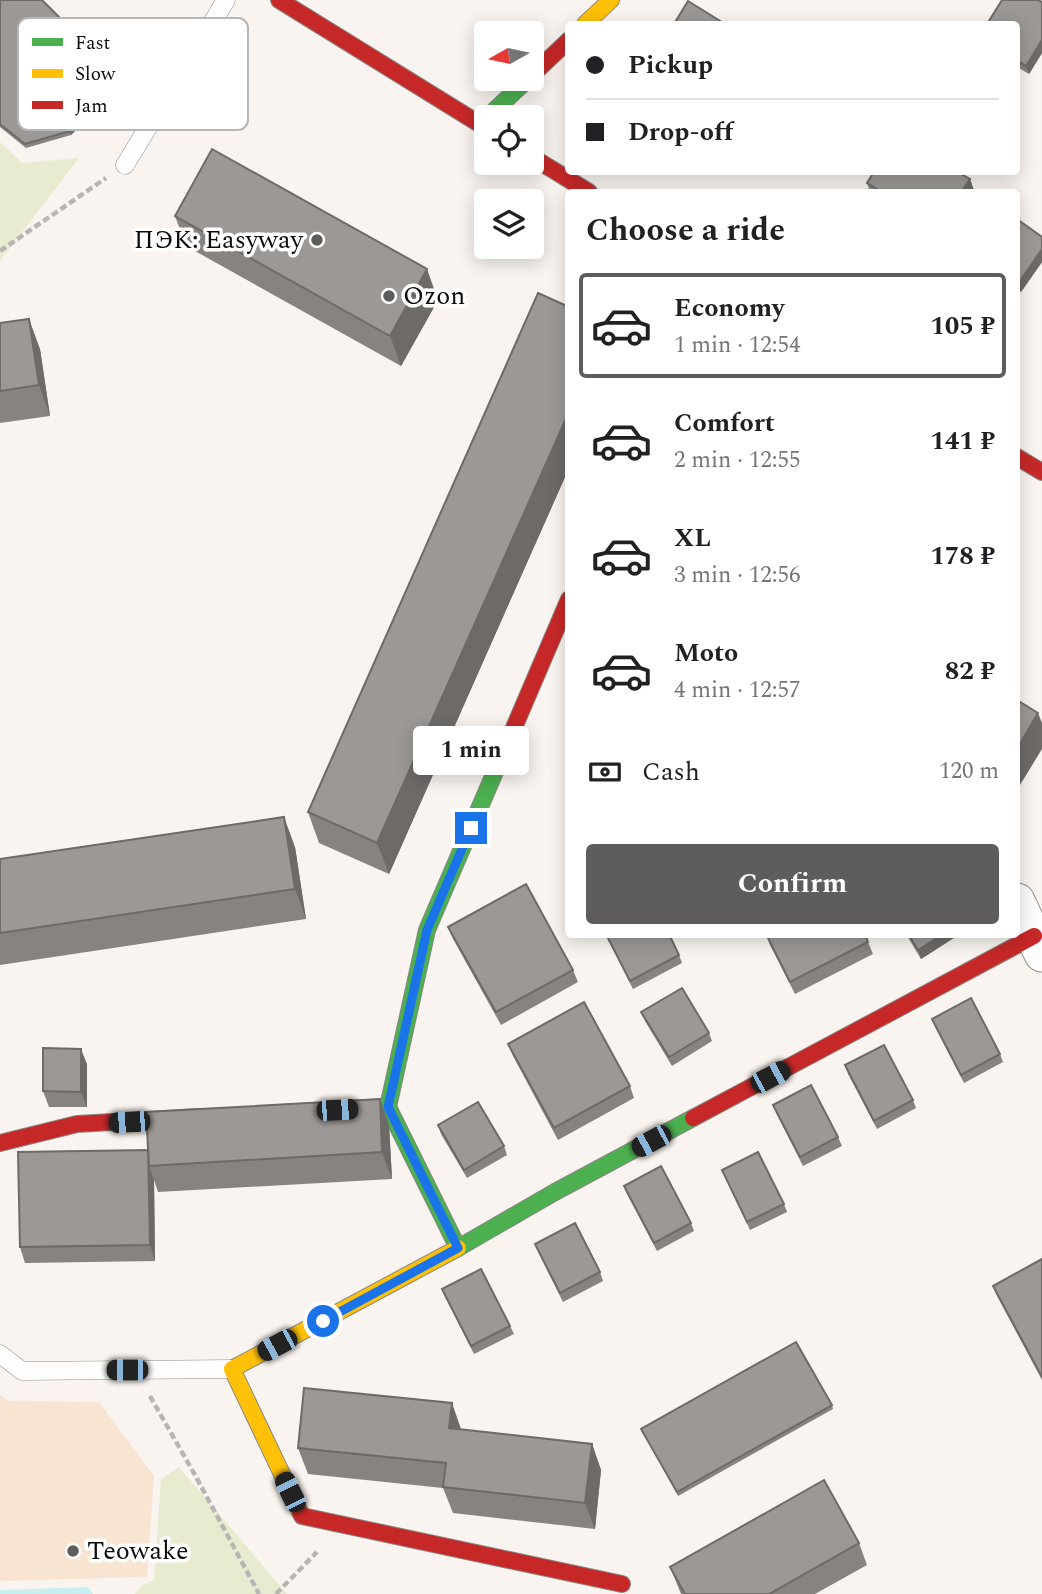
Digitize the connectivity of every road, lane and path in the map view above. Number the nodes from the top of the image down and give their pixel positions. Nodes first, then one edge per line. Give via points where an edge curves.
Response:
1 (226, 0) edge
2 (279, 0) edge
3 (611, 0) edge
4 (215, 18) edge
5 (588, 21) edge
6 (565, 44) edge
7 (544, 64) edge
8 (516, 91) edge
9 (503, 105) edge
10 (474, 120) edge
11 (146, 130) edge
12 (544, 164) edge
13 (125, 165) joint
14 (584, 189) edge
15 (0, 251) edge
16 (1020, 459) edge
17 (1042, 472) edge
18 (565, 608) edge
19 (1020, 907) edge
20 (1038, 945) edge
21 (388, 1107) junction
22 (321, 1111) edge
23 (212, 1117) edge
24 (0, 1143) edge
25 (458, 1248) junction
26 (0, 1354) edge
27 (232, 1369) junction
28 (140, 1395) dead end
29 (344, 1525) junction
30 (622, 1584) dead end
31 (258, 1594) edge
32 (276, 1594) edge

1 - 4 lane
2 - 10 street
3 - 5 street
6 - 7 street
8 - 9 street
11 - 13 lane
12 - 14 street
13 - 15 path
16 - 17 street
18 - 21 street via 427,930
19 - 20 street
20 - 25 street via 555,1192
21 - 22 street
21 - 25 street
23 - 24 street via 77,1124
25 - 27 street
26 - 27 lane via 22,1371
27 - 29 street via 302,1516
28 - 31 path via 152,1396
29 - 30 street
29 - 32 path

